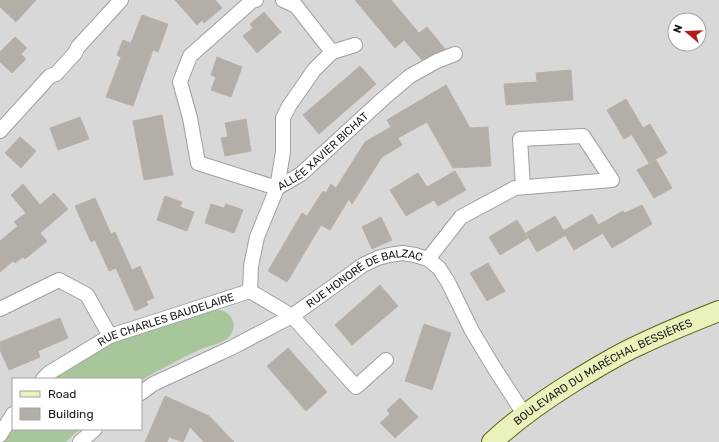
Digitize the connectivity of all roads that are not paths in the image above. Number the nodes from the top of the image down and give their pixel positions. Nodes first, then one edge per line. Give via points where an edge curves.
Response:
1 (121, 0) edge
2 (256, 0) edge
3 (283, 0) edge
4 (355, 45) dead end
5 (332, 52) junction
6 (455, 54) dead end
7 (0, 131) edge
8 (277, 188) junction
9 (523, 188) junction
10 (428, 259) junction
11 (250, 291) junction
12 (0, 309) edge
13 (719, 311) edge
14 (292, 316) junction
15 (110, 336) junction
16 (386, 360) dead end
17 (44, 378) edge
18 (142, 392) edge
19 (524, 414) junction
20 (12, 416) edge
21 (94, 430) edge
22 (0, 435) edge
23 (80, 442) edge
24 (492, 442) edge

1 - 7 street via 66,64 50,76
2 - 8 street via 190,56 180,82 198,163
3 - 5 street via 296,6
4 - 5 street
5 - 8 street via 314,70 283,118 283,152
6 - 8 street, ALLÉE XAVIER BICHAT via 410,76 301,174
8 - 11 street, ALLÉE XAVIER BICHAT via 257,237 251,266
9 - 9 street via 520,139 583,136 612,180
9 - 10 street via 515,188 461,216
10 - 14 street, RUE HONORÉ DE BALZAC via 403,253 378,258 363,265
10 - 19 street, RUE HONORÉ DE BALZAC via 439,268 448,282 472,331
11 - 14 street
11 - 15 street, RUE CHARLES BAUDELAIRE
12 - 15 street via 59,280 87,295
13 - 19 street, BOULEVARD DU MARÉCHAL BESSIÈRES via 637,346 551,395
14 - 16 street via 356,387
14 - 18 street, RUE HONORÉ DE BALZAC via 153,384
15 - 17 street, RUE CHARLES BAUDELAIRE
19 - 24 street, BOULEVARD DU MARÉCHAL BESSIÈRES
20 - 22 street
21 - 23 street

